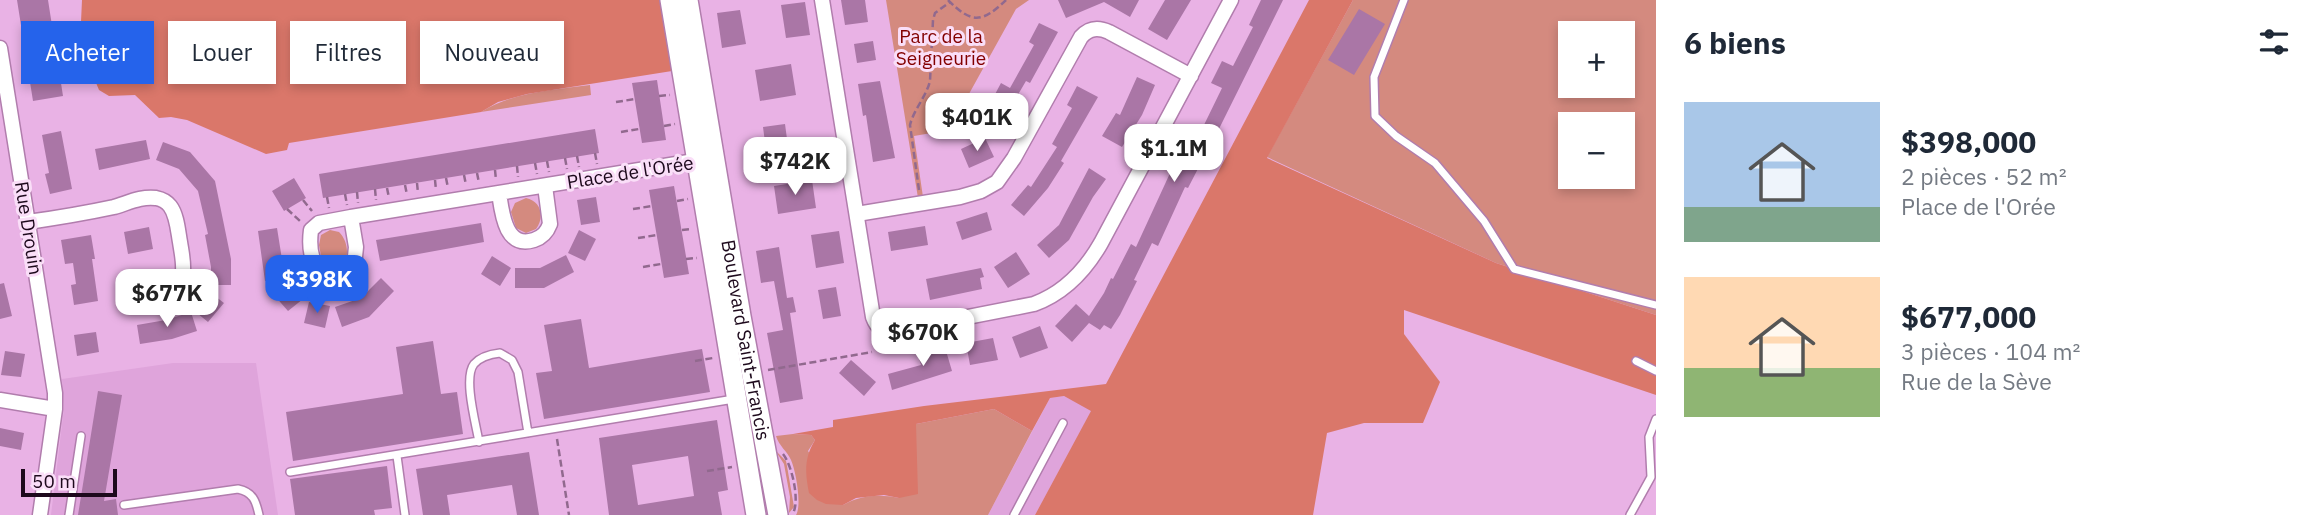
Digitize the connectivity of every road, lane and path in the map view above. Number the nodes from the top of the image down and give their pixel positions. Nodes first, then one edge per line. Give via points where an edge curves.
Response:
1 (670, 0) edge
2 (688, 0) edge
3 (822, 0) edge
4 (1006, 0) edge
5 (1231, 0) edge
6 (1404, 0) edge
7 (949, 1) edge
8 (0, 50) edge
9 (1191, 76) junction
10 (635, 99) dead end
11 (616, 102) dead end
12 (682, 123) dead end
13 (664, 126) dead end
14 (639, 129) dead end
15 (621, 132) dead end
16 (595, 153) dead end
17 (577, 156) dead end
18 (565, 158) dead end
19 (706, 159) junction
20 (547, 161) dead end
21 (535, 163) dead end
22 (517, 166) dead end
23 (597, 167) dead end
24 (495, 170) dead end
25 (579, 170) dead end
26 (567, 172) dead end
27 (477, 173) dead end
28 (464, 175) dead end
29 (446, 178) dead end
30 (544, 179) junction
31 (435, 180) dead end
32 (519, 180) dead end
33 (416, 183) dead end
34 (405, 185) dead end
35 (479, 186) dead end
36 (387, 188) dead end
37 (467, 188) dead end
38 (498, 188) junction
39 (375, 189) dead end
40 (449, 191) dead end
41 (357, 192) dead end
42 (437, 193) dead end
43 (345, 194) dead end
44 (419, 196) dead end
45 (327, 197) dead end
46 (407, 198) dead end
47 (303, 200) dead end
48 (389, 201) dead end
49 (377, 203) dead end
50 (922, 204) junction
51 (652, 205) dead end
52 (287, 209) dead end
53 (633, 209) dead end
54 (352, 210) junction
55 (329, 211) dead end
56 (314, 214) dead end
57 (857, 214) junction
58 (28, 222) junction
59 (699, 227) dead end
60 (311, 230) junction
61 (682, 230) dead end
62 (657, 235) dead end
63 (638, 238) dead end
64 (704, 256) dead end
65 (686, 259) dead end
66 (661, 264) dead end
67 (643, 267) dead end
68 (143, 292) dead end
69 (1656, 305) edge
70 (872, 352) dead end
71 (720, 357) dead end
72 (695, 361) dead end
73 (1636, 362) dead end
74 (1656, 371) edge
75 (761, 372) dead end
76 (746, 397) junction
77 (0, 400) edge
78 (55, 409) junction
79 (1656, 419) edge
80 (1063, 423) dead end
81 (555, 428) junction
82 (528, 433) junction
83 (81, 436) dead end
84 (479, 442) junction
85 (779, 450) dead end
86 (397, 456) junction
87 (738, 466) dead end
88 (707, 471) dead end
89 (290, 472) dead end
90 (124, 505) dead end
91 (40, 515) edge
92 (69, 515) edge
93 (259, 515) edge
94 (405, 515) edge
95 (569, 515) edge
96 (755, 515) edge
97 (778, 515) edge
98 (790, 515) edge
99 (1014, 515) edge
100 (1630, 515) edge

1 - 19 street, Boulevard Saint-Francis
2 - 19 street, Boulevard Saint-Francis
3 - 57 street
4 - 7 path via 980,19 965,15
5 - 9 street
6 - 69 lane via 1374,77 1375,116 1435,163 1485,221 1514,269
7 - 50 path via 933,20 930,81 910,125
8 - 58 street, Rue Drouin
9 - 50 street via 1102,29 1090,30 1081,37 1002,176 971,195
9 - 57 street via 1095,254 1064,289 1045,300 884,330 873,317
10 - 11 path
12 - 13 path
14 - 15 path
16 - 23 path
17 - 25 path
18 - 26 path
19 - 30 street, Place de l'Orée
19 - 76 street, Boulevard Saint-Francis
20 - 30 path
21 - 30 path
22 - 32 path
24 - 38 path
27 - 35 path
28 - 37 path
29 - 40 path
30 - 38 street, Place de l'Orée
30 - 38 street, Place de l'Orée via 550,225 532,240 522,241 509,233
31 - 42 path
33 - 44 path
34 - 46 path
36 - 48 path
38 - 54 street, Place de l'Orée
39 - 49 path
41 - 54 path
43 - 54 path
45 - 55 path
47 - 56 path
50 - 57 street
51 - 53 path
52 - 60 path
54 - 60 street, Place de l'Orée
54 - 60 street via 355,260 342,275 323,274 315,266
58 - 68 street via 140,199 164,201 177,225 182,279 168,291
58 - 78 street, Rue Drouin
59 - 61 path
62 - 63 path
64 - 65 path
66 - 67 path
70 - 75 path
71 - 72 path
73 - 74 lane
76 - 81 lane
76 - 96 street, Boulevard Saint-Francis
76 - 97 street, Boulevard Saint-Francis
77 - 78 street
78 - 91 street, Rue Drouin
79 - 100 lane via 1649,437 1651,477
80 - 99 lane
81 - 82 lane
81 - 95 path
82 - 84 lane
82 - 84 lane via 512,360 500,353 488,355 474,363 469,376
83 - 92 lane
84 - 86 lane
85 - 98 path, Boulevard Saint-Francis via 789,464 797,502
86 - 89 lane
86 - 94 lane
87 - 88 path
90 - 93 lane via 238,489 254,498

